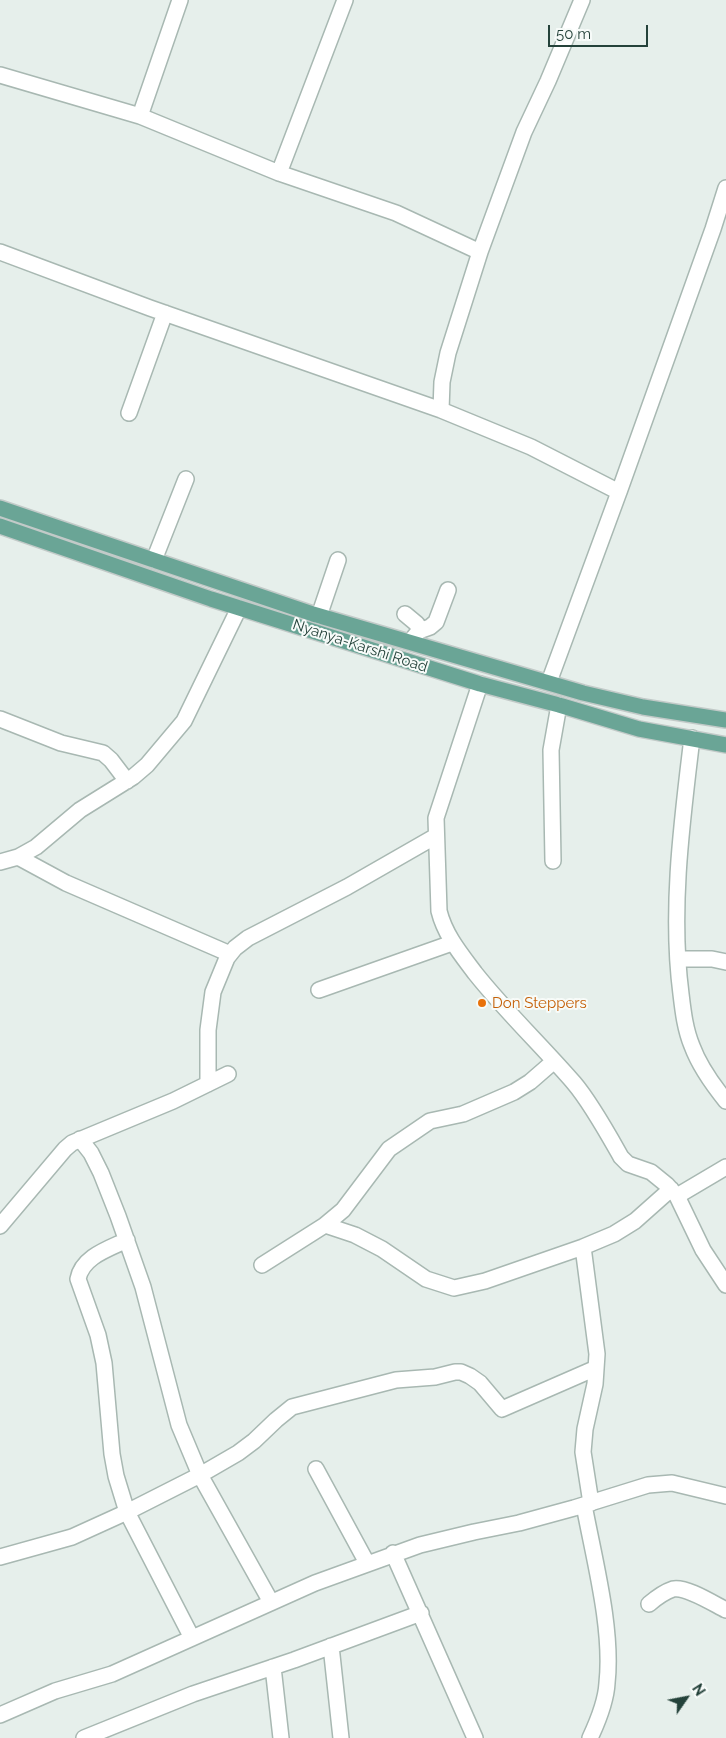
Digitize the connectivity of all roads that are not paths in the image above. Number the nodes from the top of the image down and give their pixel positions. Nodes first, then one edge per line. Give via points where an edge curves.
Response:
1 (180, 0) edge
2 (344, 0) edge
3 (582, 0) edge
4 (0, 75) edge
5 (140, 116) junction
6 (279, 173) junction
7 (726, 188) edge
8 (0, 252) edge
9 (480, 252) junction
10 (164, 313) junction
11 (441, 410) junction
12 (129, 414) dead end
13 (186, 478) dead end
14 (619, 492) junction
15 (0, 508) edge
16 (0, 526) edge
17 (154, 560) junction
18 (338, 560) dead end
19 (448, 590) dead end
20 (239, 608) junction
21 (405, 614) dead end
22 (323, 617) junction
23 (324, 634) junction
24 (414, 637) junction
25 (549, 682) junction
26 (480, 684) junction
27 (559, 705) junction
28 (0, 719) edge
29 (726, 720) edge
30 (692, 738) junction
31 (726, 745) edge
32 (127, 781) junction
33 (436, 836) junction
34 (18, 857) junction
35 (553, 861) dead end
36 (0, 862) edge
37 (452, 943) junction
38 (230, 954) junction
39 (678, 959) junction
40 (726, 962) edge
41 (319, 990) dead end
42 (554, 1062) junction
43 (228, 1074) dead end
44 (208, 1084) junction
45 (726, 1101) edge
46 (80, 1139) junction
47 (726, 1167) edge
48 (674, 1193) junction
49 (325, 1225) junction
50 (0, 1226) edge
51 (127, 1240) junction
52 (584, 1247) junction
53 (262, 1265) dead end
54 (726, 1285) edge
55 (596, 1368) junction
56 (316, 1469) dead end
57 (200, 1475) junction
58 (726, 1496) edge
59 (587, 1504) junction
60 (127, 1512) junction
61 (393, 1553) junction
62 (0, 1557) edge
63 (367, 1563) junction
64 (271, 1602) junction
65 (649, 1604) dead end
66 (726, 1610) edge
67 (421, 1613) junction
68 (192, 1638) junction
69 (331, 1646) junction
70 (273, 1667) junction
71 (0, 1715) edge
72 (84, 1738) edge
73 (281, 1738) edge
74 (341, 1738) edge
75 (475, 1738) edge
76 (590, 1738) edge

1 - 5 street
2 - 6 street
3 - 9 street via 524,132
4 - 5 street
5 - 6 street
6 - 9 street via 396,213
7 - 14 street
8 - 10 street
9 - 11 street via 448,352
10 - 11 street
10 - 12 street
11 - 14 street via 531,447
13 - 17 street
14 - 25 street
15 - 17 main road, Nyanya-Karshi Road
16 - 20 main road, Nyanya-Karshi Road
17 - 22 main road, Nyanya-Karshi Road
18 - 22 street
19 - 24 street via 436,622
20 - 23 main road, Nyanya-Karshi Road
20 - 32 street via 184,721 147,765
21 - 24 street via 416,624
22 - 23 main road
22 - 24 main road, Nyanya-Karshi Road
23 - 26 main road, Nyanya-Karshi Road
24 - 25 main road, Nyanya-Karshi Road
25 - 29 main road, Nyanya-Karshi Road via 643,707
26 - 27 main road, Nyanya-Karshi Road
26 - 33 street via 436,818
27 - 30 main road, Nyanya-Karshi Road via 639,729
27 - 35 street via 551,750
28 - 32 street via 61,743 103,753
30 - 31 main road, Nyanya-Karshi Road
30 - 39 street via 679,874
32 - 34 street via 80,810 36,847
33 - 37 street via 439,911
33 - 38 street via 248,938
34 - 36 street
34 - 38 street via 66,883
37 - 41 street
37 - 42 street
38 - 44 street via 213,992 208,1030
39 - 40 street
39 - 45 street via 686,1029 692,1047
42 - 48 street via 575,1084 621,1157 628,1164 651,1172
42 - 49 street via 514,1092 463,1114 430,1121 389,1149 343,1210
43 - 44 street
44 - 46 street
46 - 50 street via 65,1149
46 - 51 street via 101,1174
47 - 48 street
48 - 52 street via 614,1234
48 - 54 street via 703,1250
49 - 52 street via 382,1249 426,1279 454,1288 485,1281
49 - 53 street
51 - 57 street via 143,1287 179,1425
51 - 60 street via 90,1258 78,1279 98,1335 104,1363 112,1454
52 - 55 street
55 - 57 street via 502,1409 480,1383 455,1372 396,1380 292,1407 238,1453
55 - 59 street via 582,1452
56 - 63 street
57 - 60 street
57 - 64 street
58 - 59 street via 672,1483 648,1485
59 - 61 street
59 - 76 street via 603,1606 608,1684 599,1719
60 - 62 street via 72,1537
60 - 68 street
61 - 63 street
61 - 67 street
63 - 64 street
64 - 68 street
65 - 66 street via 675,1588 689,1591
67 - 69 street
67 - 75 street
68 - 71 street via 112,1674 56,1690
69 - 70 street
69 - 74 street
70 - 72 street via 192,1694
70 - 73 street

